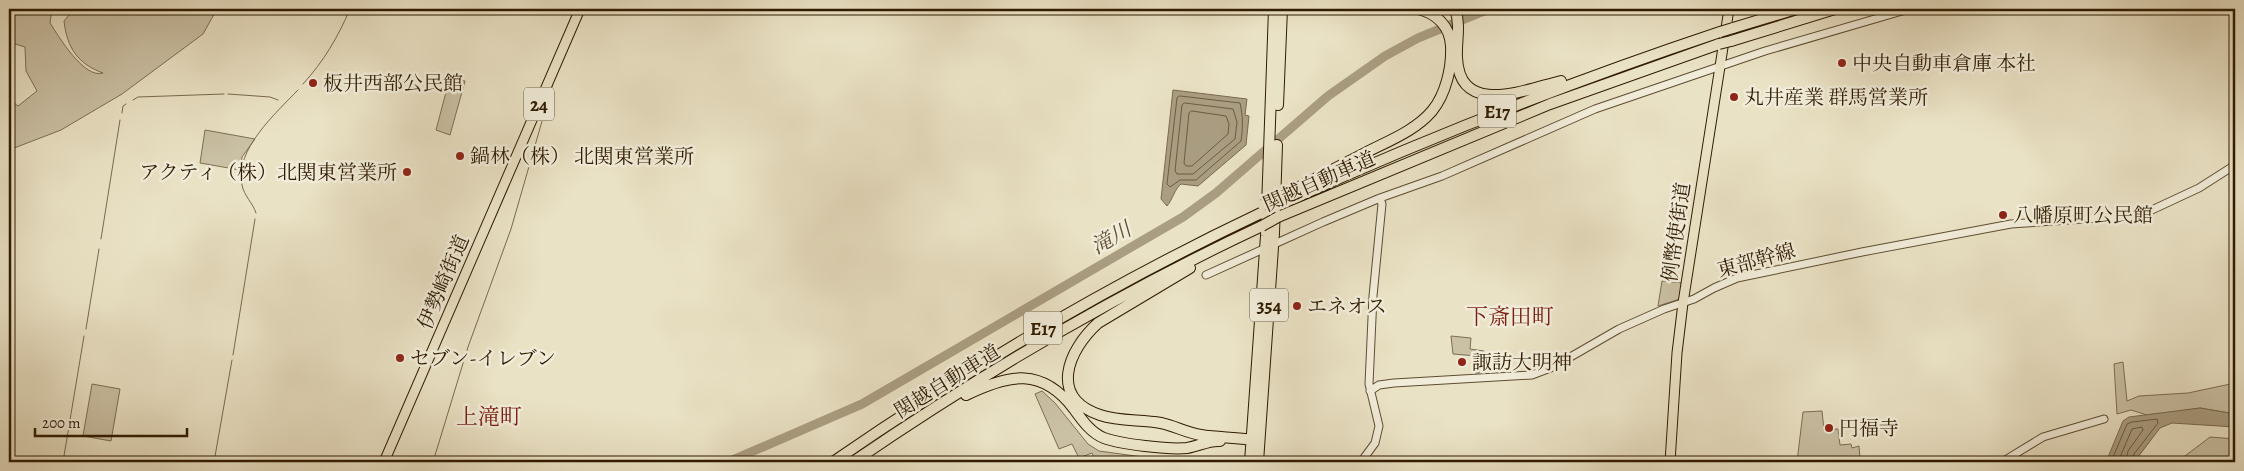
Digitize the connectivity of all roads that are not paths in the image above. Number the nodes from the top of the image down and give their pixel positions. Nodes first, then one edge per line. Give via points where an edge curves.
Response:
1 (580, 9) edge
2 (1274, 9) edge
3 (1282, 9) edge
4 (1418, 9) edge
5 (1455, 9) edge
6 (1729, 9) edge
7 (1796, 9) edge
8 (1835, 9) edge
9 (1909, 9) edge
10 (1454, 33) junction
11 (1720, 66) junction
12 (1603, 71) junction
13 (1274, 133) junction
14 (2235, 166) edge
15 (1380, 198) junction
16 (1279, 201) junction
17 (1241, 235) junction
18 (1269, 246) junction
19 (1206, 275) dead end
20 (1683, 302) junction
21 (1370, 391) junction
22 (918, 418) junction
23 (2104, 419) dead end
24 (1255, 442) junction
25 (384, 462) edge
26 (833, 462) edge
27 (853, 462) edge
28 (1186, 462) edge
29 (1218, 462) edge
30 (1250, 462) edge
31 (1258, 462) edge
32 (1361, 462) edge
33 (1670, 462) edge
34 (2002, 462) edge

1 - 25 main road, 伊勢崎街道 / 24
2 - 13 highway, 354 via 1271,47
3 - 13 highway, 354
4 - 10 highway via 1438,18
5 - 10 highway
6 - 11 main road, 例幣使街道
7 - 12 highway, 関越自動車道 / E17, bridge
8 - 17 highway, 関越自動車道 / E17, bridge via 1719,44 1550,104
9 - 11 street
10 - 12 highway via 1460,74 1471,88 1484,95 1505,96
10 - 16 highway via 1443,91 1425,118 1409,130
11 - 15 street via 1595,109 1442,176
11 - 20 main road, 例幣使街道
12 - 16 highway, 関越自動車道 / E17 via 1466,123
13 - 18 highway, 354
14 - 20 street, 東部幹線 via 2199,188 2141,215 2019,223 1862,252 1749,275
15 - 18 street
15 - 21 street
16 - 26 highway, 関越自動車道 / E17 via 1060,318 913,408
17 - 22 highway, 関越自動車道 / E17 via 1066,328
17 - 24 highway via 1098,323 1075,350 1068,378 1076,400 1102,416 1161,423 1182,431
18 - 19 street
18 - 24 highway, 354
20 - 21 street, 東部幹線 via 1619,329 1553,367 1532,375 1390,383
20 - 33 main road, 例幣使街道
21 - 32 street via 1378,417 1378,435 1371,451
22 - 24 highway via 987,385 1025,378 1040,380 1056,389 1091,430 1109,440 1179,448 1218,441
22 - 27 highway, 関越自動車道 / E17
23 - 34 street via 2043,437
24 - 30 highway, 354
24 - 31 highway, 354
28 - 29 street

